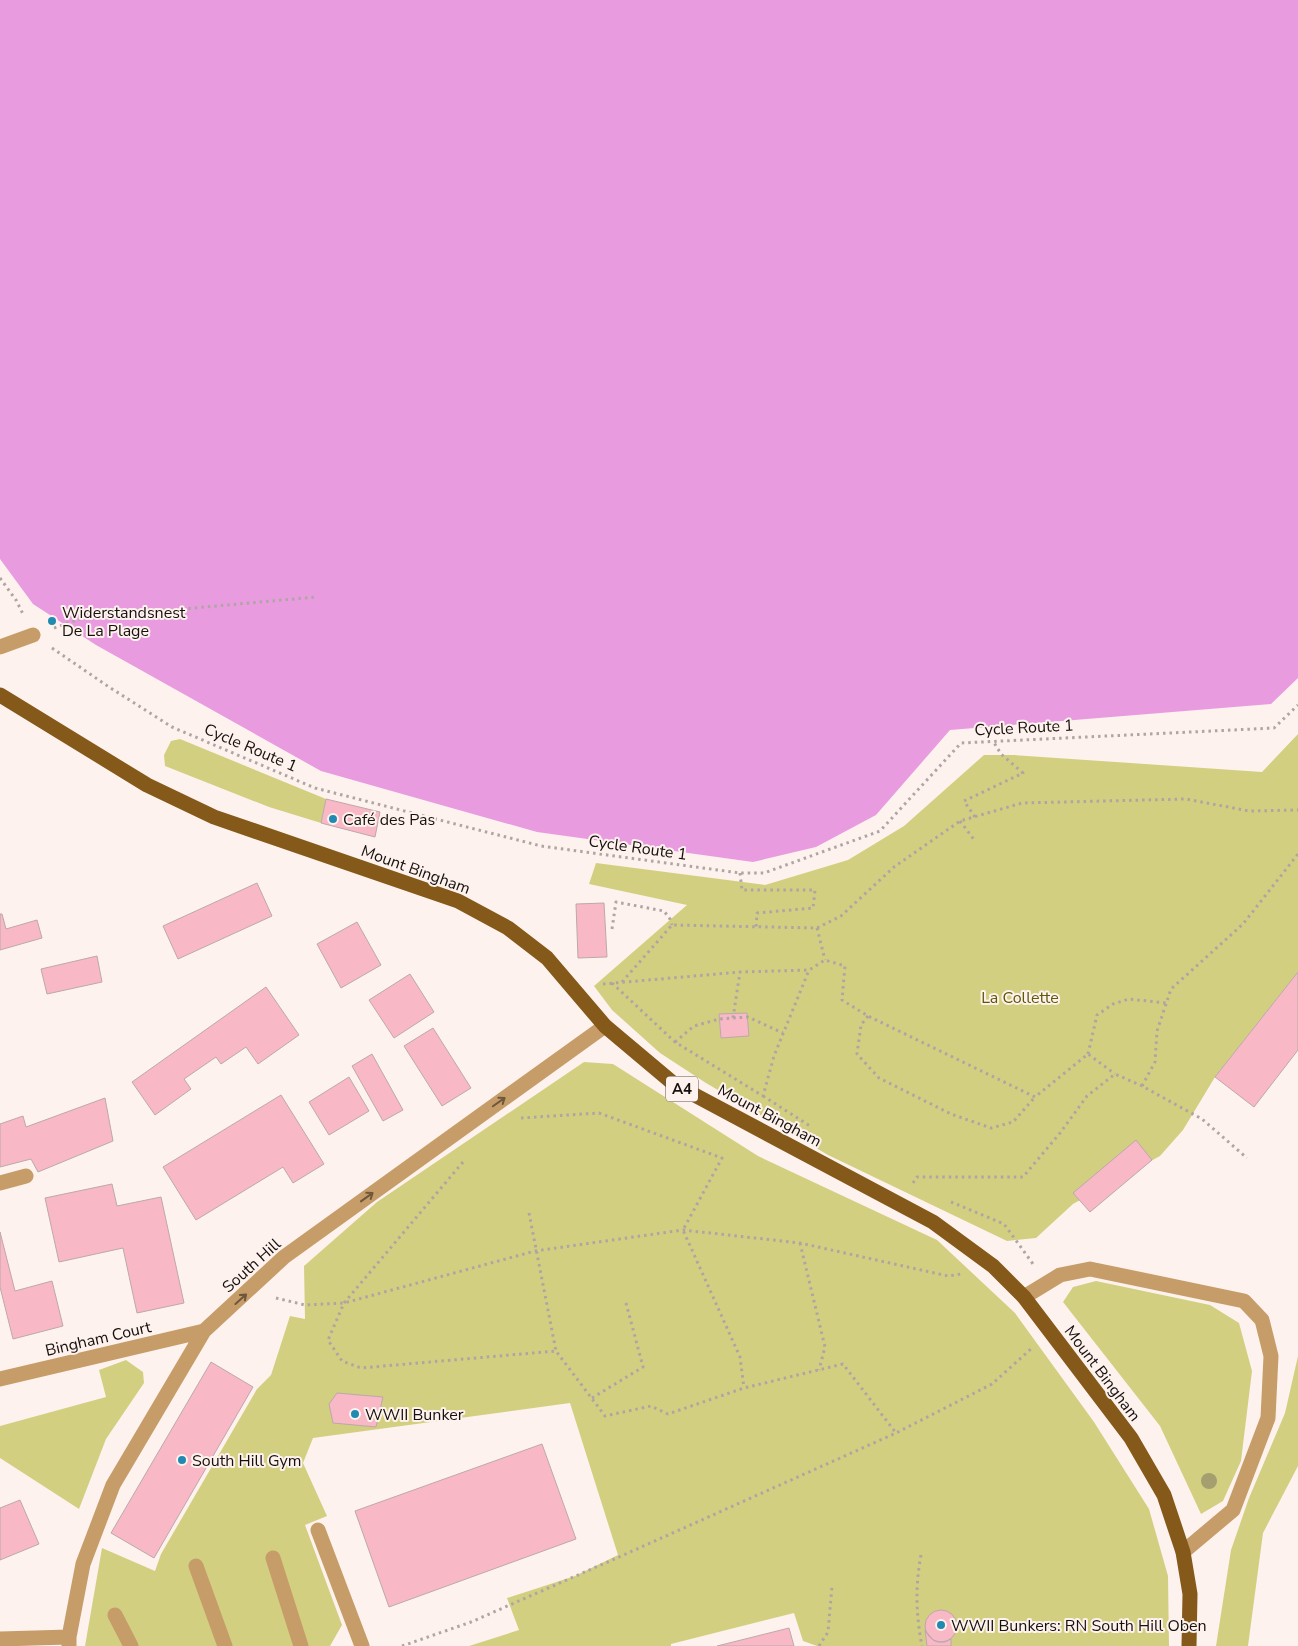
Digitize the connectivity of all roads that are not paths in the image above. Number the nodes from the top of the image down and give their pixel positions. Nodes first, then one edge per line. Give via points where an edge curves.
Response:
1 (33, 635) road end
2 (0, 647) edge
3 (0, 695) edge
4 (606, 1026) junction
5 (26, 1176) dead end
6 (0, 1183) edge
7 (1024, 1297) junction
8 (204, 1331) junction
9 (0, 1379) edge
10 (318, 1530) dead end
11 (1183, 1552) junction
12 (273, 1558) dead end
13 (196, 1566) dead end
14 (115, 1615) dead end
15 (0, 1639) edge
16 (69, 1641) edge
17 (131, 1646) edge
18 (225, 1646) edge
19 (301, 1646) edge
20 (362, 1646) edge
21 (1189, 1646) edge

1 - 2 street
3 - 4 main road, Mount Bingham / A4 via 147,785 214,816 458,901 508,928 547,958
4 - 7 main road, Mount Bingham / A4 via 674,1084 933,1222 993,1266
8 -> 4 street, South Hill via 284,1257
5 - 6 street
7 - 11 main road, Mount Bingham / A4 via 1131,1438 1164,1495
7 - 11 street via 1060,1275 1090,1270 1244,1301 1262,1320 1271,1356 1268,1418 1233,1510
8 - 9 street, Bingham Court
8 - 16 street, South Hill via 113,1485 84,1564
10 - 20 street
11 - 21 main road, Mount Bingham / A4 via 1190,1594
12 - 19 street
13 - 18 street
14 - 17 street
15 - 16 street

